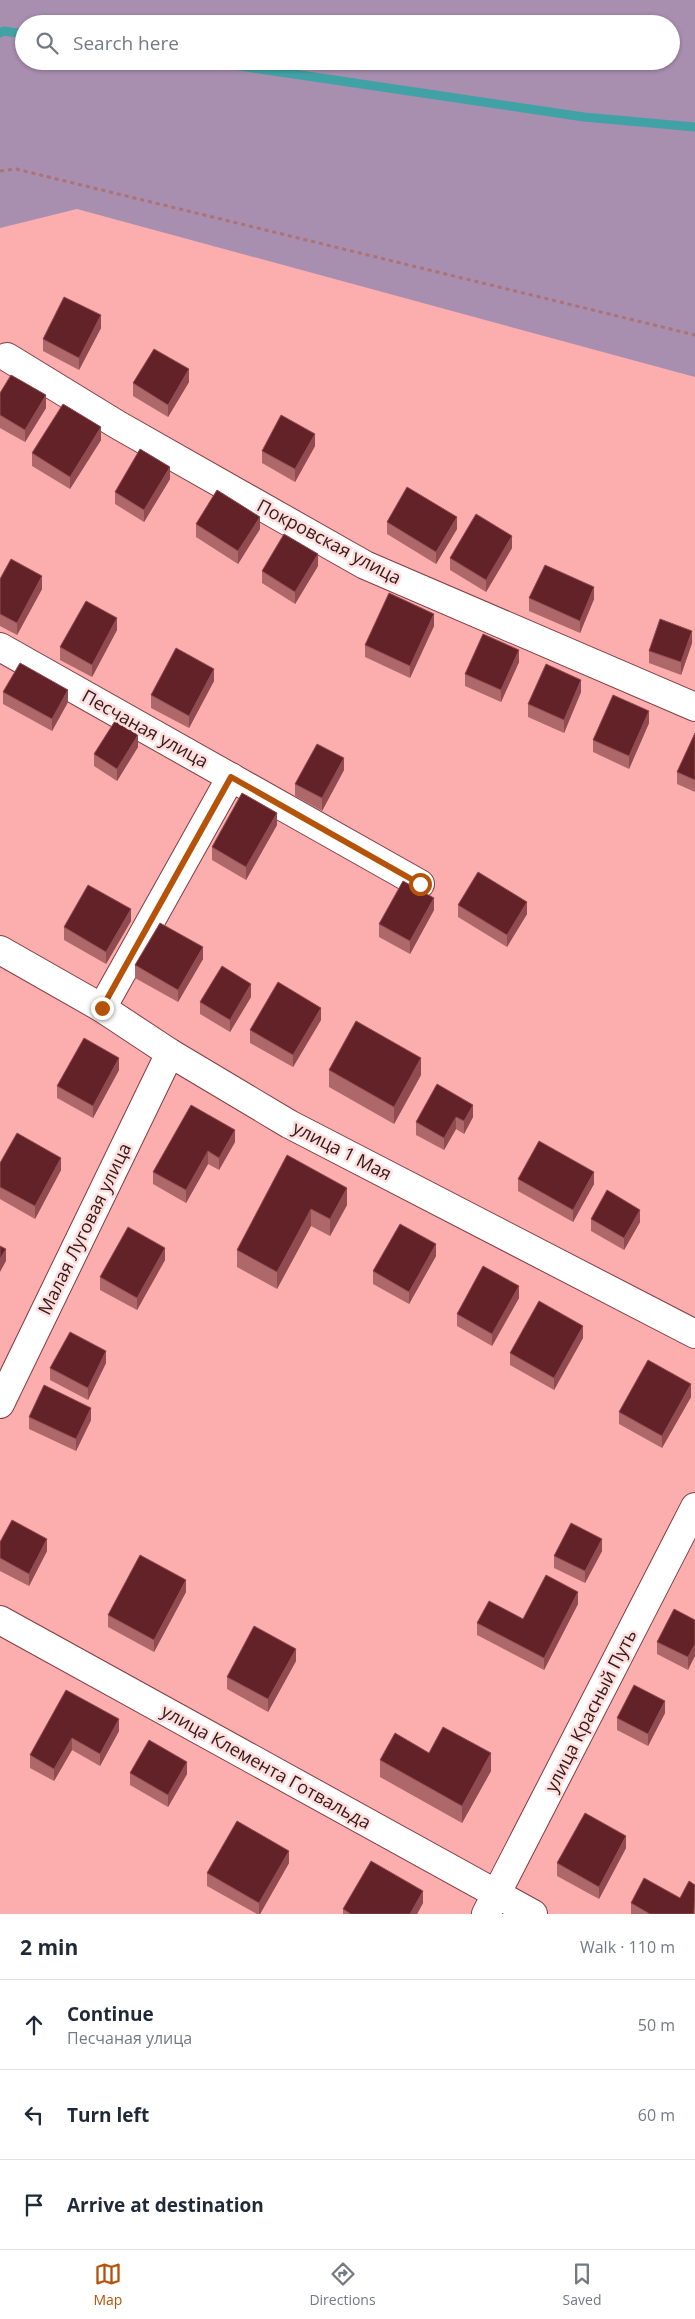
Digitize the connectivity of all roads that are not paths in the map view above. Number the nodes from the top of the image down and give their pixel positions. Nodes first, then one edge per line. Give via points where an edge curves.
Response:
1 (7, 357) dead end
2 (0, 647) edge
3 (695, 706) edge
4 (231, 777) junction
5 (420, 884) dead end
6 (0, 950) edge
7 (102, 1008) junction
8 (170, 1053) junction
9 (695, 1334) edge
10 (0, 1404) edge
11 (695, 1507) edge
12 (0, 1620) edge
13 (492, 1904) edge
14 (533, 1914) edge

1 - 3 street, Покровская улица via 118,425 365,565
2 - 4 street, Песчаная улица
4 - 5 street, Песчаная улица
4 - 7 street
6 - 7 street, улица 1 Мая
7 - 8 street, улица 1 Мая
8 - 9 street, улица 1 Мая via 289,1124
8 - 10 street, Малая Луговая улица
11 - 13 street, улица Красный Путь
12 - 13 street, улица Клемента Готвальда
13 - 14 street, улица Клемента Готвальда

